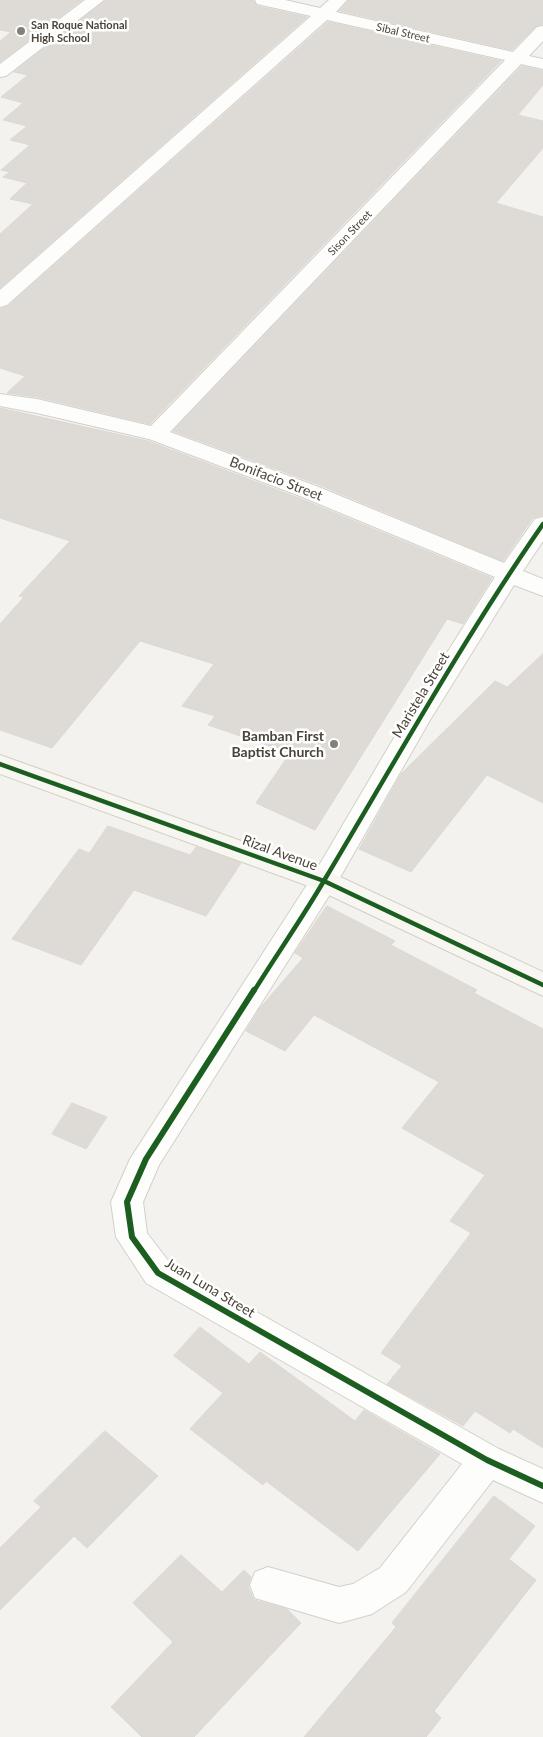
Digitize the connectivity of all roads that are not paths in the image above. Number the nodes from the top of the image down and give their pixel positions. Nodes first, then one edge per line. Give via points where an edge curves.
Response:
1 (96, 0) edge
2 (263, 0) edge
3 (339, 0) edge
4 (323, 14) junction
5 (543, 31) edge
6 (517, 59) junction
7 (543, 64) edge
8 (0, 72) edge
9 (0, 301) edge
10 (0, 400) edge
11 (156, 434) junction
12 (543, 524) edge
13 (510, 573) junction
14 (543, 588) edge
15 (0, 764) edge
16 (324, 881) junction
17 (543, 985) edge
18 (487, 1460) junction
19 (543, 1486) edge
20 (268, 1585) dead end

1 - 8 street
2 - 4 street, Sibal Street
3 - 4 street
4 - 6 street, Sibal Street
4 - 9 street
5 - 6 street, Sison Street
6 - 7 street, Sibal Street
6 - 11 street, Sison Street
10 - 11 street, Bonifacio Street
11 - 13 street, Bonifacio Street
12 - 13 street, Maristela Street
13 - 14 street, Bonifacio Street
13 - 16 street, Maristela Street via 418,719
15 - 16 street, Rizal Avenue
16 - 17 street, Rizal Avenue
16 - 18 street, Juan Luna Street via 146,1159 127,1202 132,1237 158,1273
18 - 19 street, Juan Luna Street
18 - 20 street via 393,1580 359,1601 339,1606

